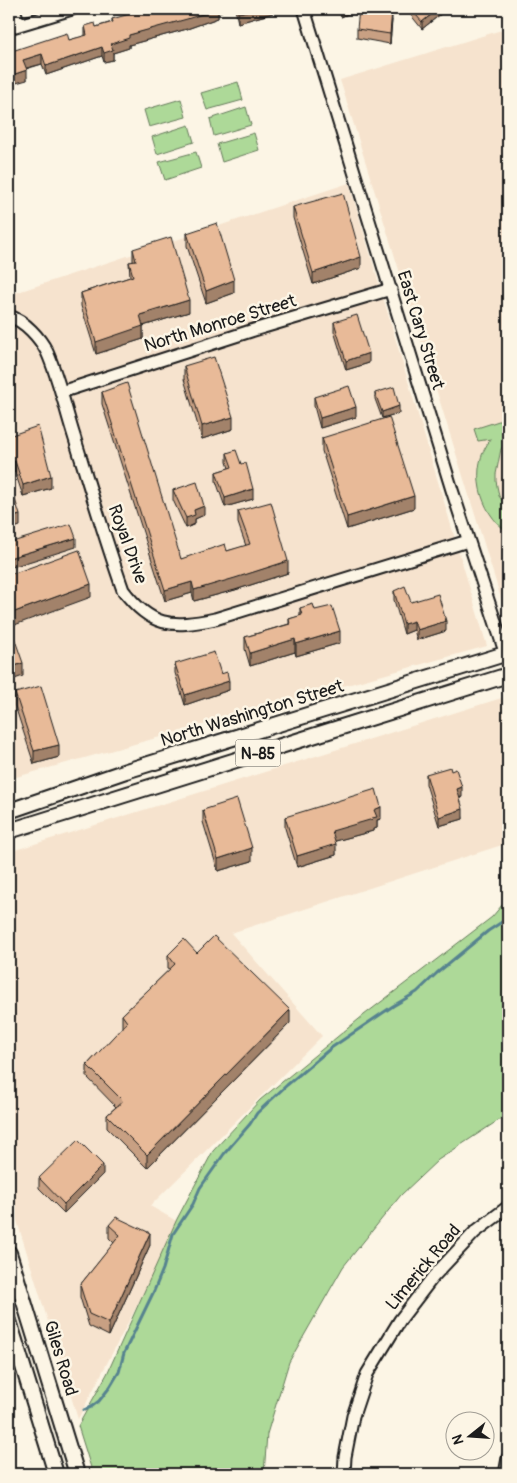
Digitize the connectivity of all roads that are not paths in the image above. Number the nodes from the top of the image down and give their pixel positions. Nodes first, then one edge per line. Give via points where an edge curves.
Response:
1 (14, 9) edge
2 (72, 9) edge
3 (304, 9) edge
4 (14, 26) edge
5 (390, 289) junction
6 (9, 316) edge
7 (61, 392) junction
8 (468, 541) junction
9 (508, 656) edge
10 (508, 675) edge
11 (9, 811) edge
12 (9, 831) edge
13 (508, 1207) edge
14 (9, 1253) edge
15 (9, 1321) edge
16 (508, 1458) edge
17 (56, 1474) edge
18 (77, 1474) edge
19 (344, 1474) edge
20 (505, 1474) edge

1 - 4 street
2 - 4 street
3 - 5 street, East Cary Street
5 - 7 street, North Monroe Street
5 - 8 street, East Cary Street
6 - 7 street, Royal Drive via 37,337
7 - 8 street, Royal Drive via 123,590 133,604 163,623 190,624 215,619
8 - 9 street, East Cary Street
9 - 11 main road, North Washington Street / N-85 via 126,771
10 - 12 main road, N-85
13 - 19 street, Limerick Road via 475,1232 433,1277 400,1320 367,1374 353,1416
14 - 18 main road, Giles Road
15 - 17 main road
16 - 20 street

